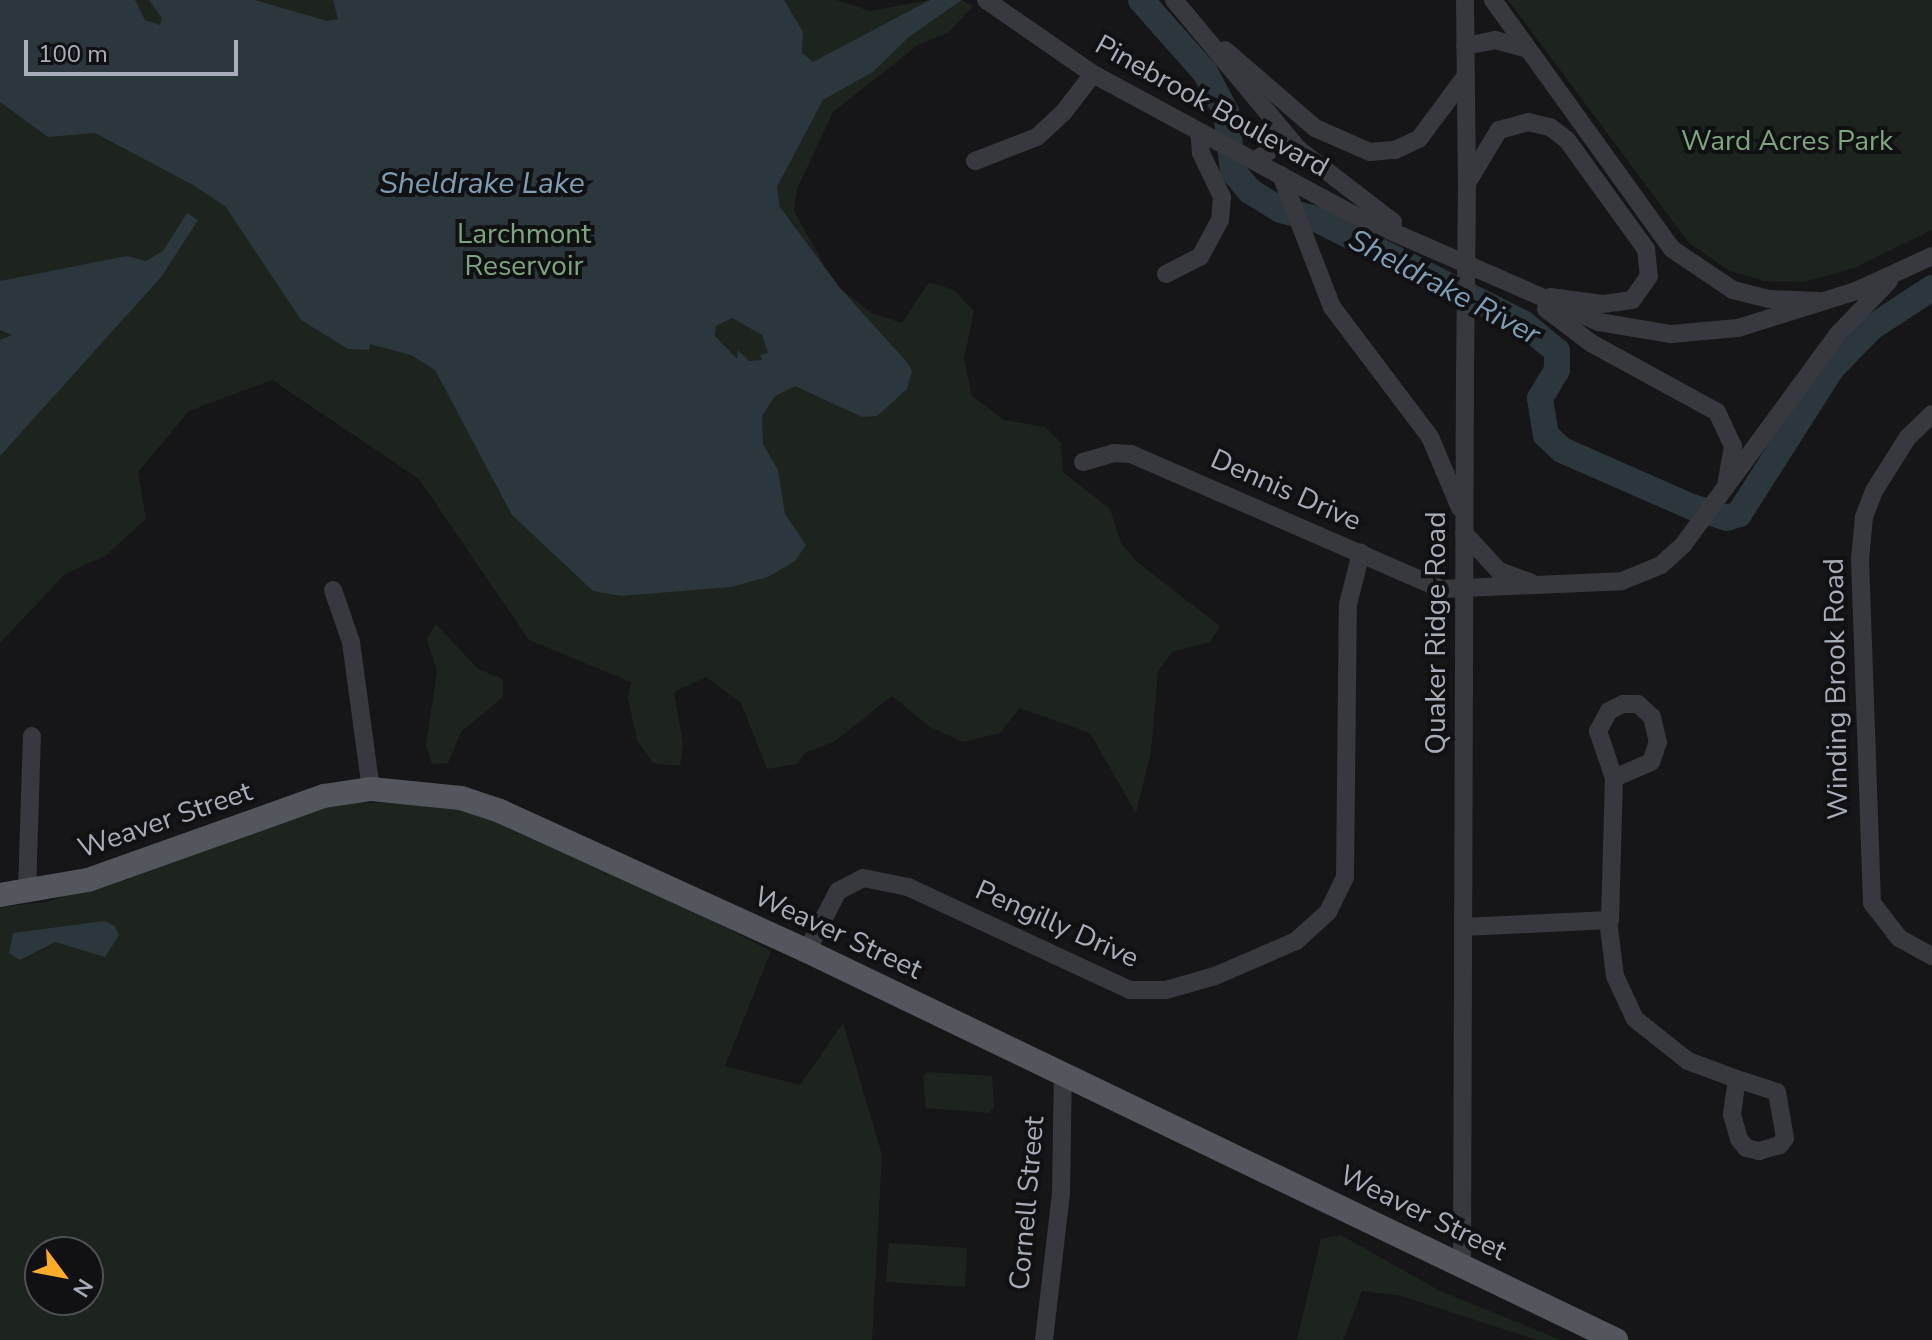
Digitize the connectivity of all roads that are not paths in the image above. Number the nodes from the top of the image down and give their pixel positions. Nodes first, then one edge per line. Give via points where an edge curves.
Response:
1 (986, 0) edge
2 (1174, 0) edge
3 (1465, 0) edge
4 (1493, 0) edge
5 (1204, 33) junction
6 (1465, 46) junction
7 (1524, 48) junction
8 (1093, 74) junction
9 (1465, 77) junction
10 (1280, 129) junction
11 (1199, 132) junction
12 (1247, 157) junction
13 (975, 161) dead end
14 (1281, 175) junction
15 (1467, 183) junction
16 (1422, 241) junction
17 (1932, 256) edge
18 (1896, 273) junction
19 (1166, 274) dead end
20 (1527, 293) junction
21 (1829, 301) junction
22 (1932, 414) edge
23 (1083, 462) dead end
24 (1723, 491) junction
25 (1464, 526) junction
26 (1361, 553) junction
27 (1537, 584) junction
28 (333, 590) dead end
29 (1465, 591) junction
30 (32, 736) dead end
31 (1614, 778) dead end
32 (371, 789) junction
33 (27, 892) junction
34 (0, 895) edge
35 (1608, 920) junction
36 (1463, 927) junction
37 (807, 951) junction
38 (1932, 956) edge
39 (1063, 1072) junction
40 (1737, 1079) dead end
41 (1462, 1266) junction
42 (1044, 1340) edge
43 (1616, 1340) edge

1 - 8 street, Pinebrook Boulevard
2 - 5 street, Pinebrook Boulevard
3 - 6 street, Quaker Ridge Road
4 - 7 street
5 - 9 street via 1303,119 1360,150 1395,150 1419,139
5 - 10 street, Pinebrook Boulevard
6 - 7 street via 1495,40
6 - 9 street, Quaker Ridge Road
7 - 21 street via 1660,235 1687,262 1752,296
8 - 11 street, Pinebrook Boulevard
8 - 13 street via 1037,137
9 - 15 street, Quaker Ridge Road
10 - 12 street via 1269,151
10 - 16 street, Pinebrook Boulevard via 1328,176
11 - 12 street, Pinebrook Boulevard
11 - 19 street via 1201,153 1222,197 1220,220 1200,257
12 - 14 street, Pinebrook Boulevard
14 - 16 street, Pinebrook Boulevard via 1354,215
14 - 25 street via 1347,331 1430,437
15 - 20 street via 1499,130 1528,122 1550,127 1567,140 1646,249 1650,266 1645,284 1622,304
15 - 25 street, Quaker Ridge Road, bridge
16 - 20 street, Pinebrook Boulevard
17 - 18 street, Pinebrook Boulevard
18 - 21 street, Pinebrook Boulevard
18 - 24 street, Dennis Drive via 1839,333
20 - 21 street, Pinebrook Boulevard via 1599,322 1671,334 1738,328
20 - 24 street via 1591,343 1717,412 1733,446
22 - 38 street, Winding Brook Road via 1908,437 1874,491 1864,517 1860,559 1872,903 1899,938
23 - 26 street, Dennis Drive via 1131,454
24 - 27 street, Dennis Drive via 1671,556 1635,578
25 - 27 street via 1499,571
25 - 29 street, Quaker Ridge Road
26 - 29 street, Dennis Drive via 1430,585
26 - 37 street, Pengilly Drive via 1348,604 1345,877 1328,912 1296,941 1215,976 1166,990 1130,990 908,887 863,878 838,891
27 - 29 street, Dennis Drive
28 - 32 street via 351,642
29 - 36 street, Quaker Ridge Road
30 - 33 street
31 - 35 street
32 - 33 main road, Weaver Street via 324,796 150,861
32 - 37 main road, Weaver Street via 438,793 500,811
33 - 34 main road, Weaver Street
35 - 36 street
35 - 40 street via 1615,976 1635,1019 1688,1061
36 - 41 street, Quaker Ridge Road
37 - 39 main road, Weaver Street
39 - 41 main road, Weaver Street
39 - 42 street, Cornell Street via 1061,1193
41 - 43 main road, Weaver Street

